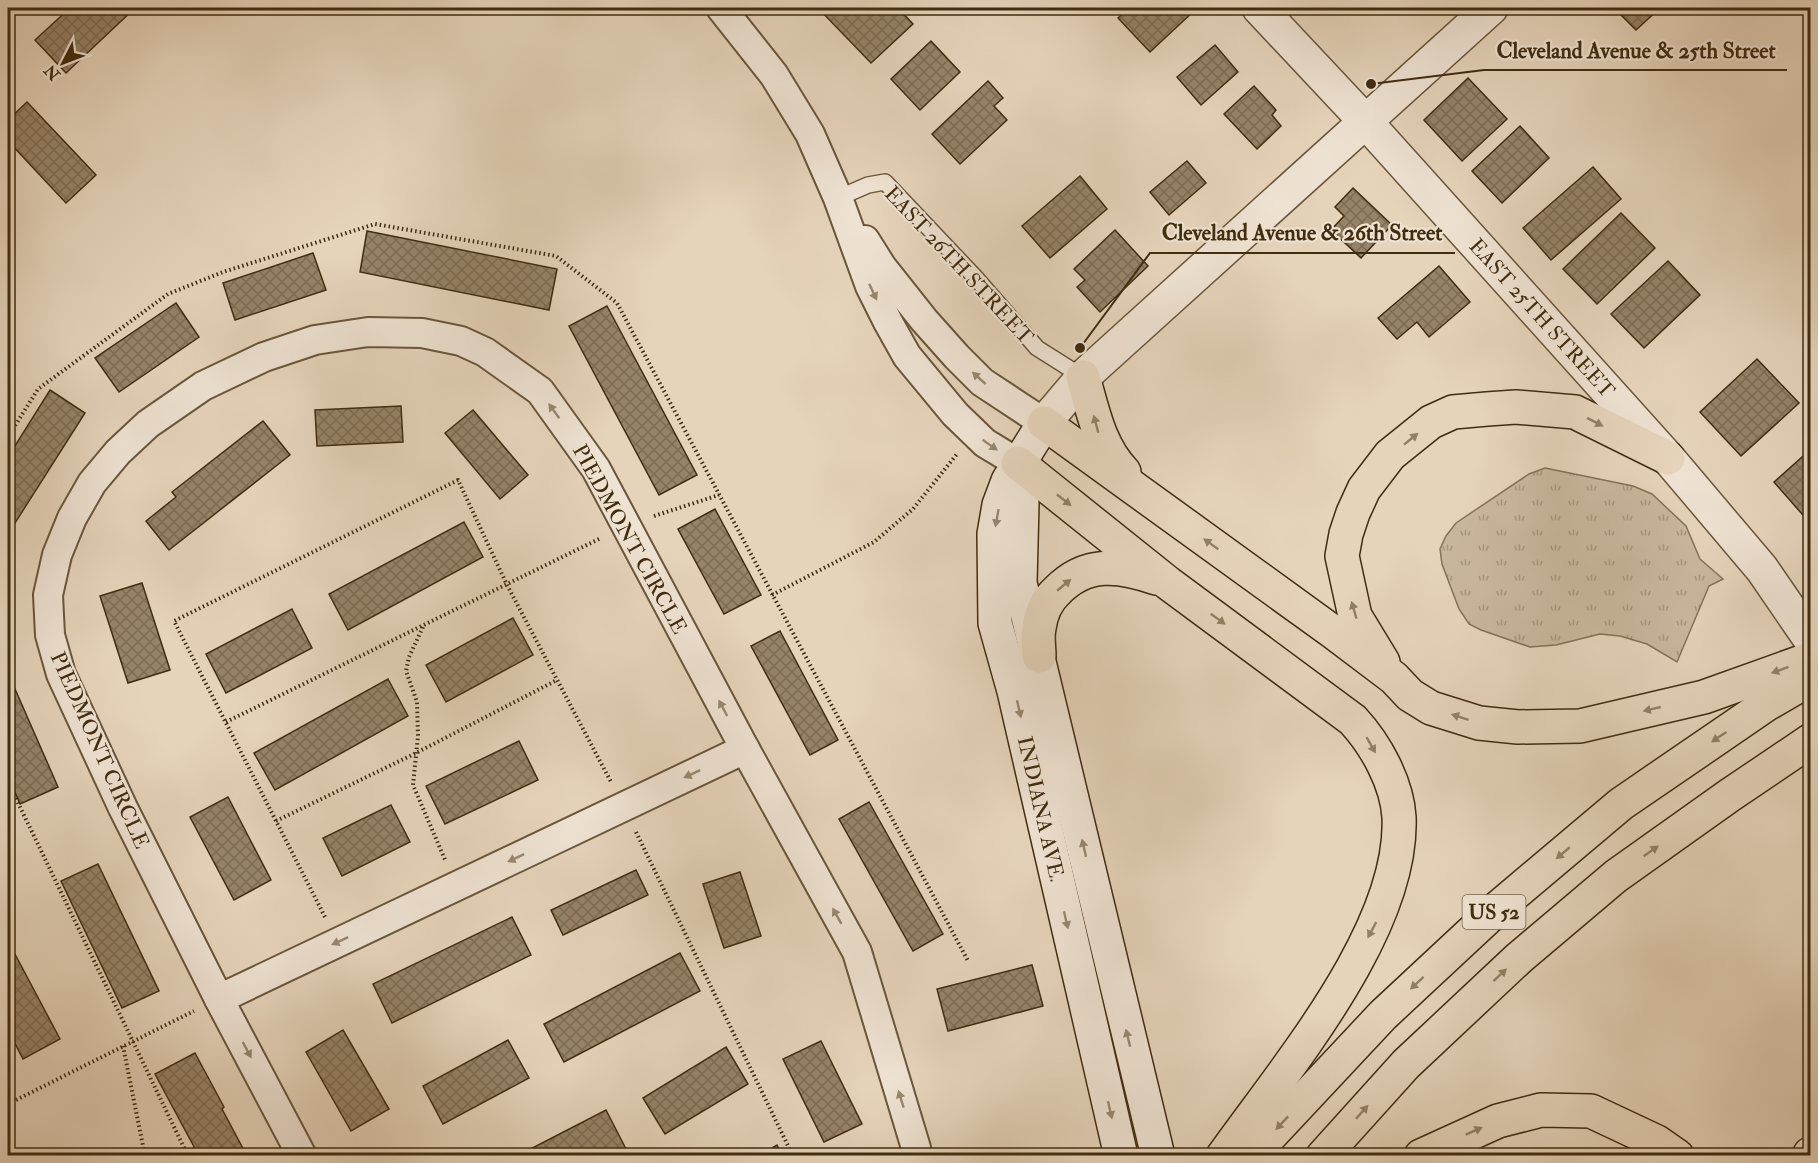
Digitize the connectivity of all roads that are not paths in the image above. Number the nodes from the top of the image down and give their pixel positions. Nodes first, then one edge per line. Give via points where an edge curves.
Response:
1 (721, 8) edge
2 (1260, 8) edge
3 (1491, 8) edge
4 (1365, 121) junction
5 (838, 198) junction
6 (1083, 377) junction
7 (1044, 423) junction
8 (1668, 458) junction
9 (1018, 464) junction
10 (1155, 504) junction
11 (1168, 583) junction
12 (1810, 639) edge
13 (1039, 656) junction
14 (1810, 659) edge
15 (1394, 678) junction
16 (1810, 679) edge
17 (1758, 693) junction
18 (1805, 744) edge
19 (745, 749) junction
20 (219, 999) junction
21 (1241, 1149) edge
22 (1666, 1151) edge
23 (302, 1155) edge
24 (914, 1155) edge
25 (1121, 1155) edge
26 (1158, 1155) edge
27 (1323, 1155) edge
28 (1421, 1155) edge

1 - 5 street via 774,75 810,134
2 - 4 main road, EAST 25TH STREET
3 - 4 main road, INDIANA AVE.
4 - 6 main road, INDIANA AVE.
4 - 8 main road, EAST 25TH STREET
5 - 6 lane, EAST 26TH STREET via 885,182 1037,348
7 -> 5 street via 982,382 957,357 882,267
5 -> 9 street via 870,286 907,356 955,414 985,443
6 - 7 main road, INDIANA AVE.
10 -> 6 highway via 1118,466 1098,432
7 - 9 main road, INDIANA AVE.
7 - 10 highway
8 - 12 main road, EAST 25TH STREET via 1762,568
15 -> 8 highway via 1355,616 1342,556 1364,489 1390,455 1431,422 1453,412 1487,408 1575,412
9 -> 11 highway
9 - 13 main road, INDIANA AVE. via 1022,503 1020,583
9 -> 25 main road, INDIANA AVE. via 999,505 994,534 995,622
15 -> 10 highway
13 -> 11 highway via 1038,630 1049,598 1083,571 1108,567
11 -> 21 highway via 1362,729 1383,765 1399,815 1390,882 1377,920 1332,1004
26 -> 13 main road, INDIANA AVE.
14 -> 17 highway
17 -> 15 highway via 1704,697 1580,726 1518,727 1479,723 1431,708 1410,695
16 - 17 highway, US 52
17 -> 21 highway, US 52 via 1500,906
27 -> 18 highway, US 52 via 1406,1064 1518,958 1616,876
19 -> 20 street
19 -> 20 street, PIEDMONT CIRCLE via 596,469 540,391 485,352 461,341 422,333 368,332 315,340 264,357 203,386 147,424 118,452 92,483 72,518 57,555 48,595 50,635 61,674
24 -> 19 street, PIEDMONT CIRCLE via 916,1148 857,952
20 -> 23 street, PIEDMONT CIRCLE
28 -> 22 highway via 1497,1121 1541,1110 1591,1111

